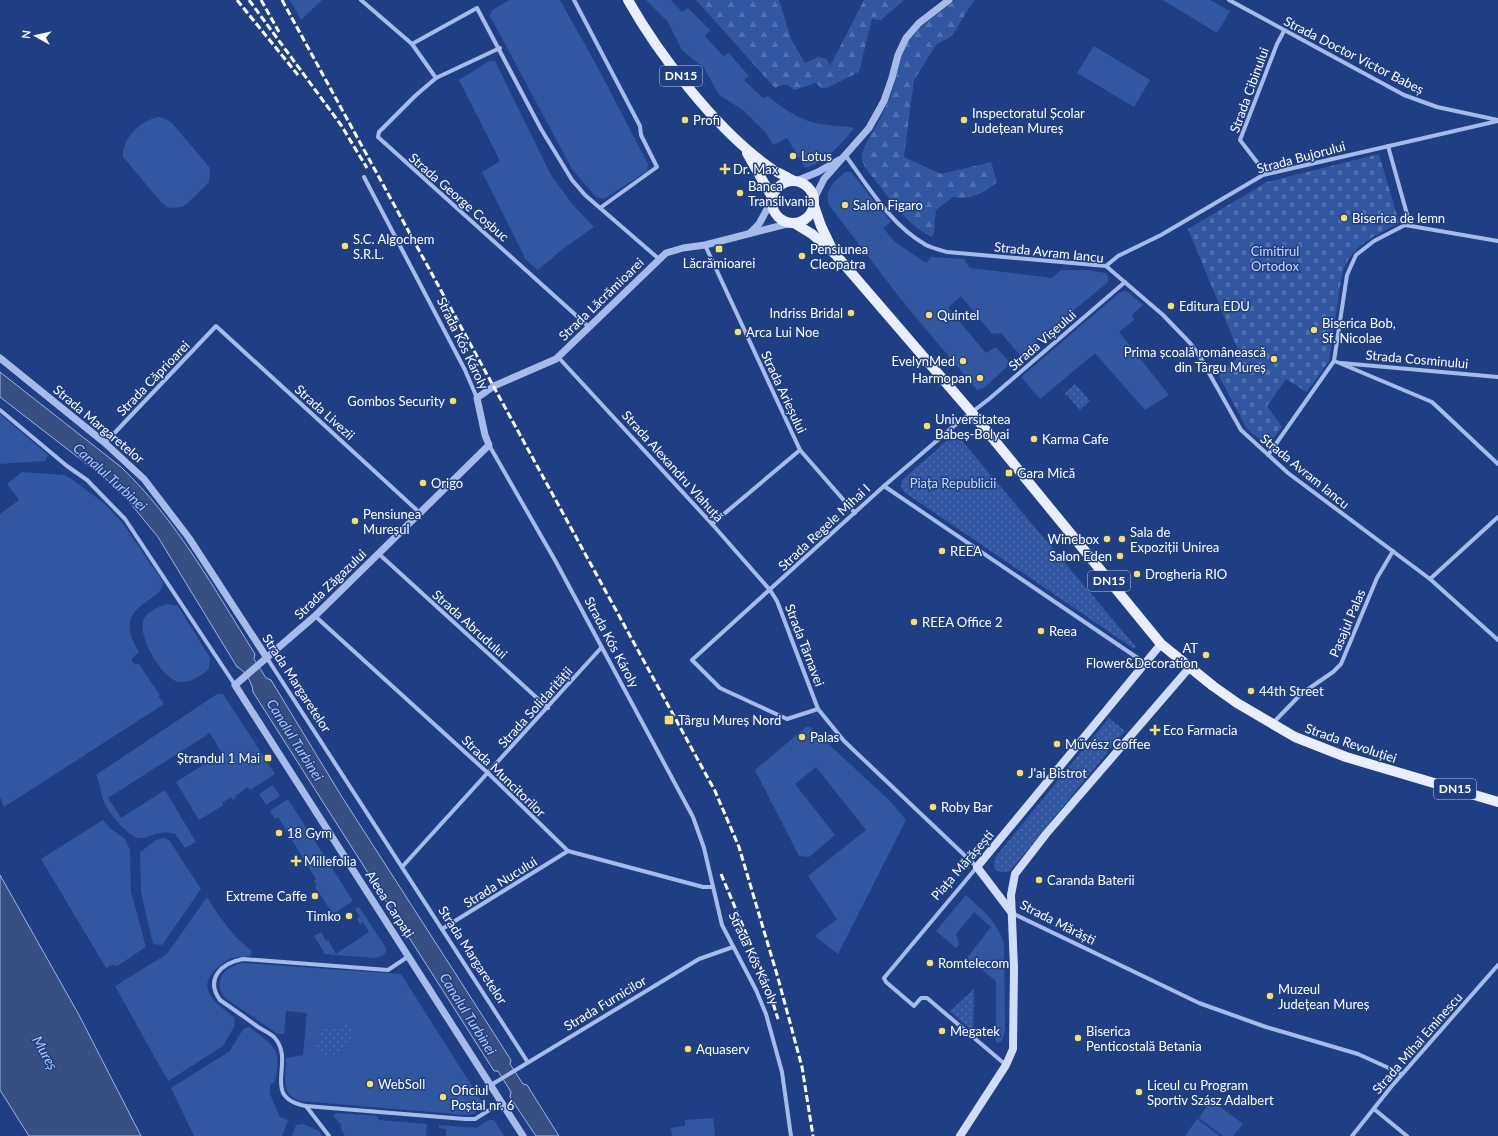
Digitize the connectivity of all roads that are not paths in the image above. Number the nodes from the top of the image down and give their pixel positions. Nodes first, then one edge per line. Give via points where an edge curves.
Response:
1 (361, 0) edge
2 (574, 0) edge
3 (628, 0) edge
4 (950, 0) edge
5 (1229, 0) edge
6 (1284, 31) junction
7 (412, 44) junction
8 (500, 48) junction
9 (436, 78) junction
10 (1498, 121) edge
11 (743, 146) junction
12 (1388, 146) junction
13 (846, 156) junction
14 (1266, 174) junction
15 (364, 177) dead end
16 (795, 181) junction
17 (772, 199) junction
18 (813, 202) junction
19 (600, 208) junction
20 (792, 223) junction
21 (1410, 226) junction
22 (748, 234) junction
23 (1498, 240) edge
24 (705, 244) junction
25 (836, 255) junction
26 (658, 259) junction
27 (1106, 266) junction
28 (1125, 282) junction
29 (216, 326) joint
30 (589, 327) junction
31 (558, 357) junction
32 (0, 358) edge
33 (1336, 362) junction
34 (1498, 377) edge
35 (477, 398) junction
36 (0, 410) edge
37 (972, 413) junction
38 (105, 443) junction
39 (489, 445) junction
40 (800, 450) junction
41 (1268, 455) junction
42 (1497, 461) edge
43 (884, 486) junction
44 (420, 513) junction
45 (855, 513) junction
46 (1498, 517) edge
47 (712, 524) junction
48 (1393, 551) junction
49 (379, 554) junction
50 (1430, 579) junction
51 (770, 590) junction
52 (315, 616) junction
53 (1498, 640) edge
54 (1161, 644) junction
55 (601, 648) junction
56 (267, 658) junction
57 (1145, 663) junction
58 (1190, 667) junction
59 (235, 685) junction
60 (548, 708) junction
61 (818, 709) junction
62 (1272, 724) junction
63 (488, 773) junction
64 (1498, 802) edge
65 (568, 852) junction
66 (402, 867) junction
67 (977, 867) junction
68 (712, 887) junction
69 (1012, 913) junction
70 (442, 929) junction
71 (733, 947) junction
72 (409, 956) junction
73 (1498, 965) edge
74 (527, 1061) junction
75 (1006, 1065) junction
76 (1402, 1074) junction
77 (494, 1083) junction
78 (502, 1102) junction
79 (306, 1106) junction
80 (1374, 1109) junction
81 (329, 1136) edge
82 (523, 1136) edge
83 (791, 1136) edge
84 (960, 1136) edge
85 (1352, 1136) edge
86 (1407, 1136) edge

1 - 7 street
2 - 19 street via 640,126 641,135 657,167
3 - 11 main road, DN15 via 639,20 695,96
4 - 13 street via 919,23 906,38 884,101 869,128
5 - 6 street, Strada Doctor Victor Babeș
6 - 10 street, Strada Doctor Victor Babeș via 1404,95 1437,107
6 - 14 street, Strada Cibinului via 1240,140
7 - 8 street via 477,8
7 - 9 street
8 - 9 street, Strada George Coșbuc
8 - 19 street via 561,164 585,195
9 - 30 street, Strada George Coșbuc via 379,132 379,140
10 - 12 street, Strada Bujorului
11 - 16 main road, DN15 via 766,165
11 - 17 main road, DN15
12 - 14 street, Strada Bujorului
12 - 21 street
13 - 16 street via 818,172
13 - 18 street via 824,179
13 - 27 street, Strada Avram Iancu via 889,214 928,246 947,252
14 - 27 street, Strada Bujorului via 1161,235 1118,256
15 - 35 street, Strada Kós Károly via 465,370
16 - 17 main road via 783,183 774,191
16 - 18 main road, DN15 via 808,188
17 - 20 main road, DN15 via 776,216
17 - 22 street via 759,224
18 - 20 main road via 809,215 802,221
18 - 25 main road, DN15 via 821,226
19 - 26 street
20 - 22 street, Strada Lăcrămioarei
20 - 25 main road, DN15 via 812,234
21 - 23 street
21 - 33 street via 1405,225 1374,241 1356,255 1347,275
22 - 24 street, Strada Lăcrămioarei
24 - 26 street, Strada Lăcrămioarei via 666,253
24 - 40 street, Strada Arieșului
25 - 37 main road, DN15
26 - 30 street, Strada Lăcrămioarei
27 - 28 street, Strada Avram Iancu
28 - 37 street, Strada Vișeului
28 - 41 street, Strada Avram Iancu via 1190,343 1241,430
29 - 38 street, Strada Căprioarei
29 - 44 street, Strada Livezii
30 - 31 street, Strada Lăcrămioarei
31 - 35 street, Strada Lăcrămioarei via 494,386
31 - 47 street, Strada Alexandru Vlahuță
32 - 38 street, Strada Margaretelor
33 - 34 street, Strada Cosminului
33 - 41 street
33 - 42 street via 1432,402
35 - 39 street, Strada Kós Károly
36 - 59 street via 87,480 125,519
37 - 43 street, Strada Regele Mihai I
37 - 54 main road, DN15
38 - 56 street, Strada Margaretelor via 144,479 189,538
39 - 44 street, Strada Zăgazului
39 - 55 street, Strada Kós Károly via 556,562
40 - 45 street, Strada Arieșului
40 - 47 street
41 - 48 street, Strada Avram Iancu via 1288,473
43 - 45 street, Strada Regele Mihai I
43 - 57 street
44 - 49 street, Strada Zăgazului
45 - 51 street, Strada Regele Mihai I
46 - 50 street
47 - 51 street, Strada Alexandru Vlahuță
48 - 50 street, Strada Avram Iancu
48 - 62 street, Pasajul Palas via 1377,578 1341,664 1301,694
49 - 52 street, Strada Zăgazului
49 - 60 street, Strada Abrudului
50 - 53 street, Strada Avram Iancu
51 - 61 street, Strada Târnavei via 777,601
51 - 61 street, Strada Regele Mihai I via 692,660 720,688 787,719
52 - 56 street, Strada Zăgazului
52 - 63 street, Strada Muncitorilor
54 - 57 main road, Piața Mărășești
54 - 58 main road, DN15
55 - 60 street, Strada Solidarității
55 - 68 street, Strada Kós Károly via 693,818 704,848
56 - 59 street, Strada Zăgazului
56 - 66 street, Strada Margaretelor
57 - 67 main road, Piața Mărășești
58 - 62 main road, Strada Revoluției / DN15 via 1237,703
58 - 69 main road via 1019,866 1011,895
59 - 72 street, Aleea Carpați
60 - 63 street, Strada Solidarității
61 - 67 street, Strada Mărăști via 844,741
62 - 64 main road, Strada Revoluției / DN15 via 1322,749
63 - 65 street, Strada Muncitorilor
63 - 66 street, Strada Solidarității
65 - 68 street via 703,887
65 - 70 street, Strada Nucului
66 - 70 street, Strada Margaretelor
67 - 69 main road, Strada Mărăști
67 - 75 street, Piața Mărășești via 884,978 914,1006 921,998 927,998
68 - 71 street, Strada Kós Károly via 722,925
69 - 75 main road via 1013,1049
69 - 76 street, Strada Mărăști via 1199,1003 1266,1028 1358,1054
70 - 74 street, Strada Margaretelor
71 - 74 street, Strada Furnicilor via 699,959
71 - 83 street, Strada Kós Károly via 766,1014 782,1072
72 - 77 street, Aleea Carpați
72 - 79 street via 388,970 243,959 227,964 217,974 213,984 220,1000 274,1038 282,1053 280,1087 283,1095 289,1101
73 - 76 street, Strada Mihai Eminescu
74 - 77 street, Strada Furnicilor
75 - 84 main road
76 - 80 street, Strada Mihai Eminescu
77 - 78 street, Aleea Carpați
78 - 79 street via 475,1119
78 - 82 street, Aleea Carpați
79 - 81 street
80 - 85 street, Strada Mihai Eminescu
80 - 86 street

